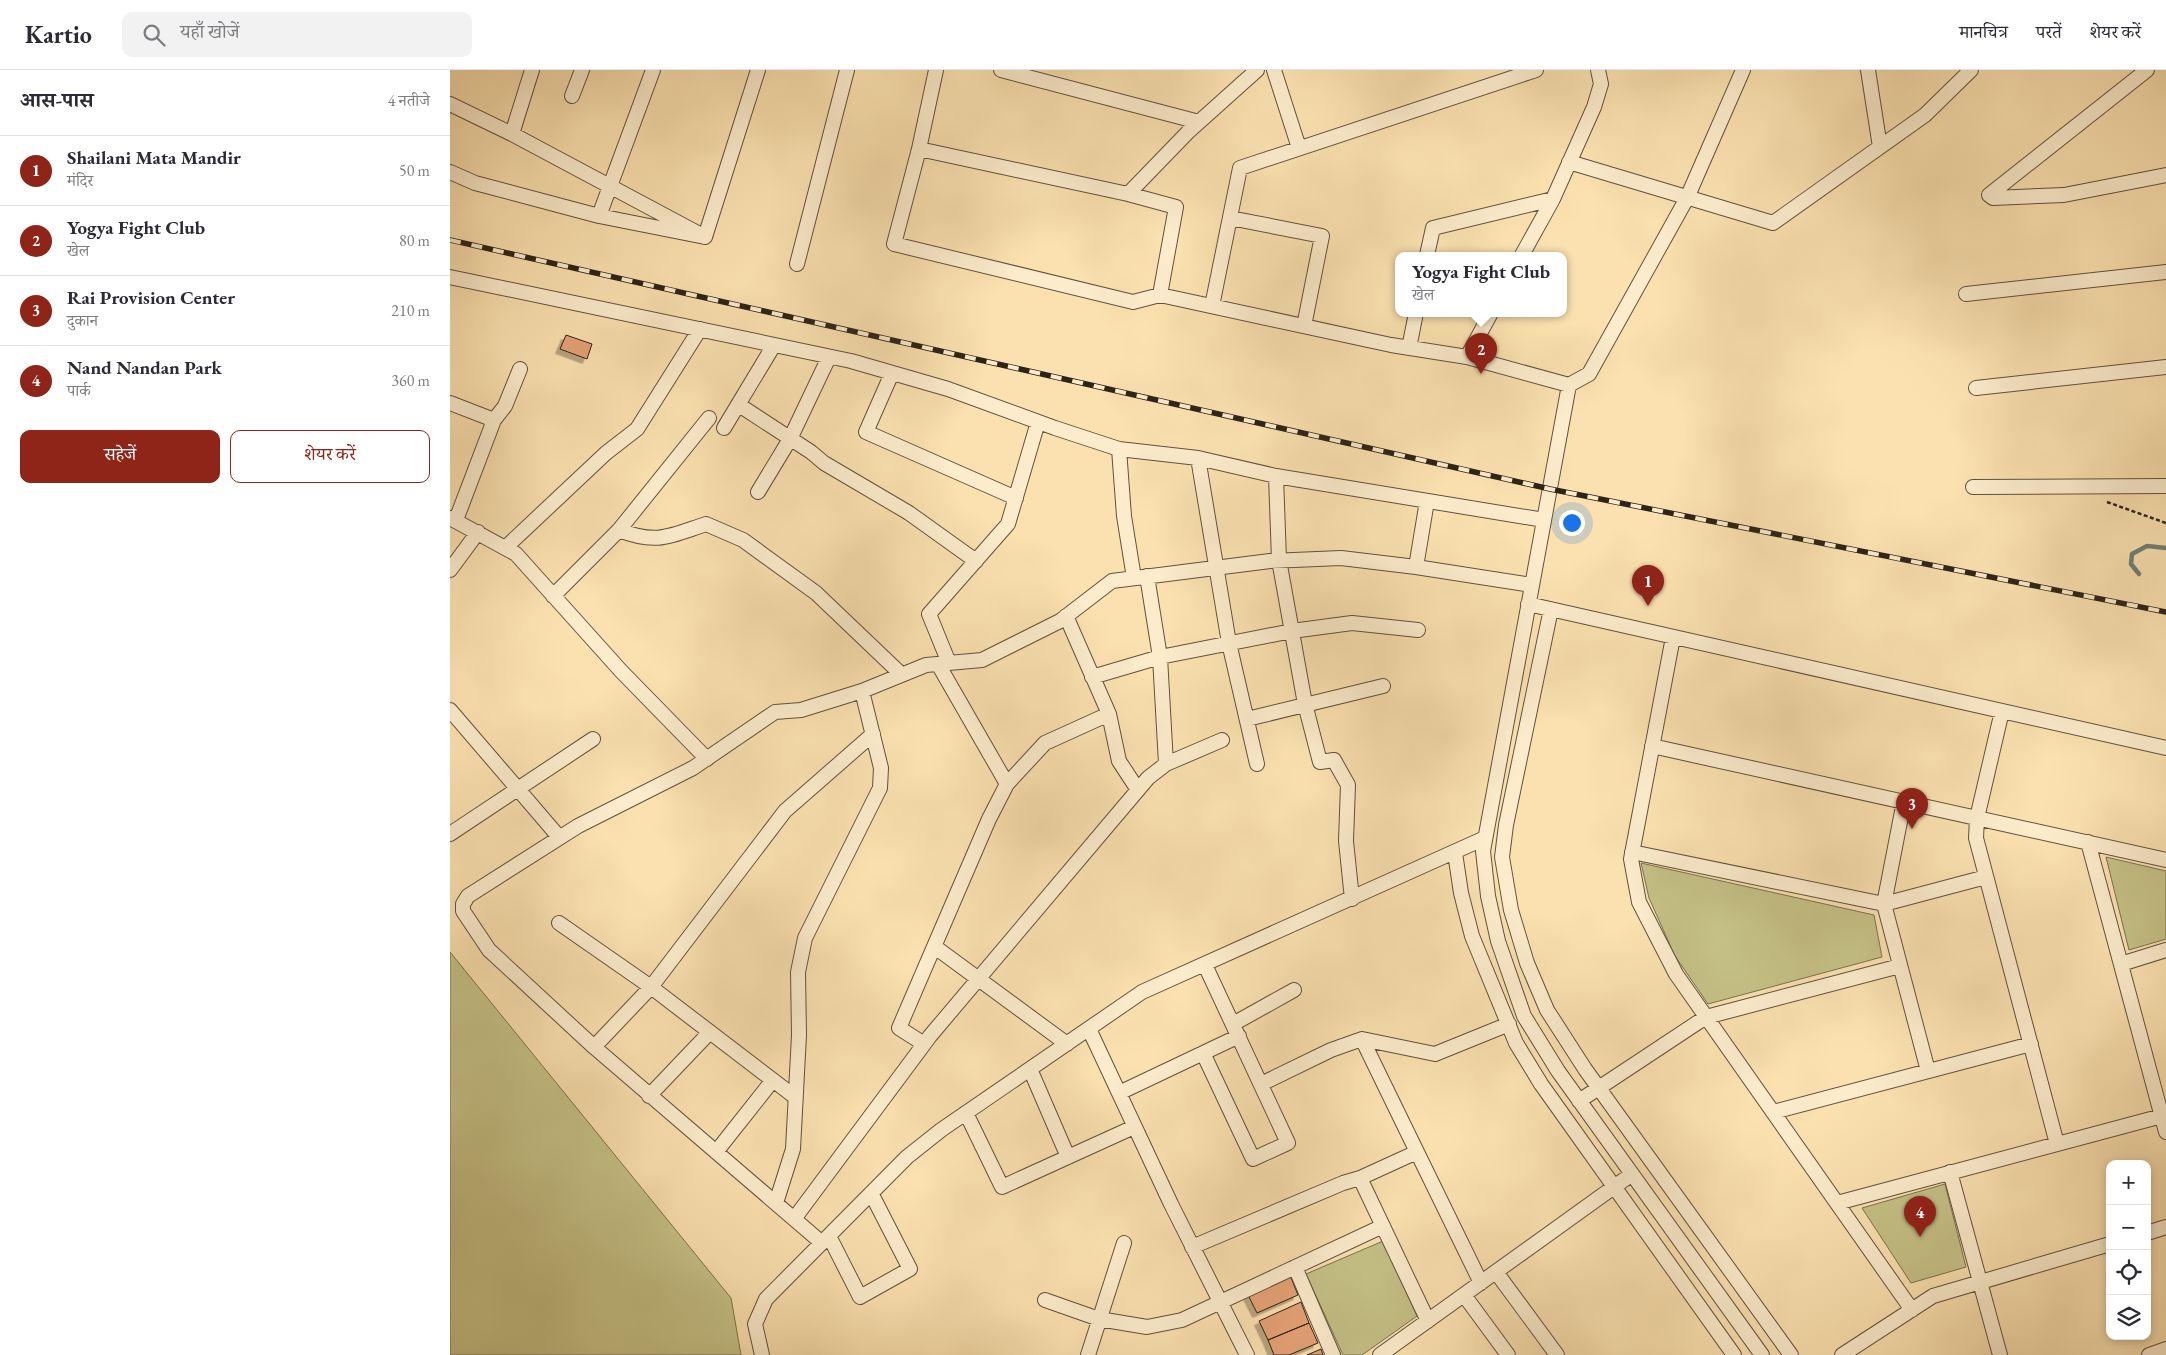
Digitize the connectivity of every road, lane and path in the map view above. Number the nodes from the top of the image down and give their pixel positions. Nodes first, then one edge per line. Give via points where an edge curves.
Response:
1 (532, 70) edge
2 (582, 70) edge
3 (653, 70) edge
4 (758, 70) edge
5 (847, 70) edge
6 (936, 70) edge
7 (1001, 70) edge
8 (1257, 70) edge
9 (1274, 70) edge
10 (1536, 70) edge
11 (1598, 70) edge
12 (1743, 70) edge
13 (1868, 70) edge
14 (1972, 70) edge
15 (2147, 70) edge
16 (572, 96) dead end
17 (450, 104) edge
18 (1199, 122) junction
19 (512, 134) junction
20 (1880, 147) junction
21 (1299, 148) junction
22 (919, 149) junction
23 (1569, 162) junction
24 (450, 172) edge
25 (2166, 175) edge
26 (610, 187) junction
27 (1128, 194) junction
28 (1687, 198) junction
29 (1553, 199) junction
30 (599, 216) junction
31 (1230, 218) junction
32 (705, 237) junction
33 (1429, 252) edge
34 (1524, 252) edge
35 (797, 264) dead end
36 (2166, 272) edge
37 (450, 277) edge
38 (1160, 294) junction
39 (1966, 294) dead end
40 (1212, 306) junction
41 (1415, 317) edge
42 (1490, 317) edge
43 (1304, 326) junction
44 (700, 329) junction
45 (774, 345) junction
46 (1409, 348) junction
47 (829, 357) junction
48 (1468, 357) junction
49 (2166, 367) edge
50 (520, 369) dead end
51 (892, 373) junction
52 (1569, 385) junction
53 (1976, 388) dead end
54 (450, 403) edge
55 (739, 405) junction
56 (709, 418) dead end
57 (494, 420) junction
58 (1038, 422) junction
59 (724, 428) dead end
60 (790, 439) junction
61 (1119, 449) junction
62 (1198, 458) junction
63 (1276, 476) junction
64 (2092, 486) junction
65 (2166, 486) edge
66 (1973, 487) dead end
67 (758, 492) dead end
68 (1016, 498) junction
69 (1427, 501) junction
70 (453, 519) edge
71 (1544, 520) junction
72 (2166, 523) edge
73 (620, 530) junction
74 (478, 532) junction
75 (505, 548) junction
76 (1280, 560) junction
77 (976, 561) junction
78 (1416, 566) junction
79 (1217, 568) junction
80 (450, 570) edge
81 (1141, 577) junction
82 (1532, 585) junction
83 (553, 596) junction
84 (1528, 604) junction
85 (1551, 609) junction
86 (1066, 616) junction
87 (1418, 630) dead end
88 (1292, 631) junction
89 (1673, 637) junction
90 (1230, 643) junction
91 (1160, 657) junction
92 (943, 664) junction
93 (902, 675) junction
94 (1092, 677) junction
95 (1383, 686) dead end
96 (862, 691) junction
97 (1305, 704) junction
98 (450, 710) edge
99 (2002, 711) junction
100 (1109, 714) junction
101 (1247, 720) junction
102 (873, 734) junction
103 (593, 739) dead end
104 (1222, 740) dead end
105 (1652, 746) junction
106 (2166, 748) edge
107 (707, 759) junction
108 (1166, 764) junction
109 (1257, 764) dead end
110 (1007, 784) junction
111 (518, 789) junction
112 (1138, 790) junction
113 (1904, 801) junction
114 (1977, 818) junction
115 (450, 834) edge
116 (560, 837) junction
117 (1485, 838) junction
118 (2088, 842) junction
119 (1455, 852) junction
120 (1632, 852) junction
121 (2166, 860) edge
122 (1986, 877) junction
123 (1352, 899) junction
124 (1884, 904) junction
125 (559, 923) dead end
126 (935, 947) junction
127 (2166, 950) edge
128 (1205, 964) junction
129 (2121, 964) junction
130 (1900, 966) junction
131 (979, 979) junction
132 (651, 987) junction
133 (1294, 990) dead end
134 (1706, 1017) junction
135 (1509, 1024) junction
136 (1089, 1029) junction
137 (1236, 1030) junction
138 (710, 1032) junction
139 (1362, 1039) junction
140 (924, 1044) junction
141 (1067, 1044) junction
142 (2031, 1044) junction
143 (594, 1047) junction
144 (1203, 1053) junction
145 (1030, 1069) junction
146 (1928, 1071) junction
147 (773, 1080) junction
148 (1261, 1084) junction
149 (1600, 1089) junction
150 (1119, 1093) junction
151 (650, 1096) junction
152 (795, 1097) junction
153 (1579, 1101) junction
154 (1773, 1112) junction
155 (966, 1113) junction
156 (2162, 1116) junction
157 (1134, 1127) junction
158 (2166, 1132) edge
159 (2058, 1144) junction
160 (716, 1152) junction
161 (1417, 1152) junction
162 (1068, 1157) junction
163 (1950, 1172) junction
164 (1632, 1174) junction
165 (1360, 1178) junction
166 (1615, 1186) junction
167 (871, 1193) junction
168 (1837, 1202) junction
169 (776, 1203) junction
170 (794, 1218) junction
171 (1383, 1226) junction
172 (2166, 1228) edge
173 (2151, 1232) edge
174 (825, 1239) junction
175 (1124, 1243) dead end
176 (2106, 1245) edge
177 (1192, 1247) junction
178 (1295, 1268) junction
179 (1496, 1272) junction
180 (1980, 1282) junction
181 (1481, 1283) junction
182 (1464, 1295) junction
183 (1045, 1300) dead end
184 (1220, 1303) junction
185 (1912, 1310) junction
186 (1099, 1319) junction
187 (1428, 1321) junction
188 (2166, 1350) edge
189 (762, 1355) edge
190 (1088, 1355) edge
191 (1247, 1355) edge
192 (1333, 1355) edge
193 (1380, 1355) edge
194 (1508, 1355) edge
195 (1557, 1355) edge
196 (1734, 1355) edge
197 (1762, 1355) edge
198 (1791, 1355) edge
199 (1842, 1355) edge
200 (2000, 1355) edge
201 (2149, 1355) edge

1 - 19 street
2 - 16 street
3 - 26 street
4 - 32 street
5 - 35 street
6 - 22 street
7 - 18 street
8 - 18 street
9 - 21 street
10 - 21 street
11 - 23 street via 1601,84 1594,107
12 - 28 street
13 - 20 street
14 - 20 street via 1925,115
15 - 25 street via 1989,195 1993,198 2064,195
17 - 19 street
18 - 27 street
19 - 26 street
20 - 28 street via 1773,223
21 - 31 street via 1240,168
22 - 27 street
22 - 38 street via 894,244 1133,302
23 - 28 street
23 - 29 street
24 - 30 street via 475,183
26 - 30 street
26 - 32 street
27 - 38 street via 1176,207
28 - 52 street via 1589,374
29 - 33 street via 1433,228
29 - 34 street
30 - 32 street
31 - 40 street
31 - 43 street via 1322,236
36 - 39 street
37 - 44 street
38 - 40 street
40 - 43 street
41 - 46 street
42 - 48 street
43 - 46 street
44 - 45 street
44 - 75 street via 637,429 606,453
45 - 47 street
45 - 55 street
46 - 48 street
47 - 51 street
47 - 60 street
48 - 52 street
49 - 53 street
50 - 57 street via 505,406
51 - 58 street via 948,389
51 - 68 street via 866,432
52 - 71 street
54 - 57 street
55 - 59 street
55 - 60 street
56 - 73 street
57 - 70 street
58 - 61 street
58 - 68 street
60 - 67 street
60 - 77 street via 824,464 910,513
61 - 62 street
61 - 81 street via 1124,516
62 - 63 street
62 - 79 street
63 - 69 street
63 - 76 street
64 - 65 street
64 - 66 street
64 - 72 path via 2104,501
68 - 77 street via 1008,524
69 - 71 street
69 - 78 street
70 - 74 street
71 - 82 street
73 - 83 street
73 - 93 street via 640,538 662,539 706,524 743,540 816,593
74 - 75 street
74 - 80 street
75 - 83 street via 516,554
76 - 78 street via 1341,558
76 - 79 street
76 - 88 street
77 - 92 street via 930,614
78 - 82 street
79 - 81 street
79 - 90 street
81 - 86 street via 1112,581
81 - 91 street
82 - 84 street
83 - 107 street via 621,672
84 - 85 street
84 - 117 street
85 - 89 street
85 - 149 street via 1502,857 1511,910 1547,1010
86 - 92 street via 982,660
86 - 94 street
87 - 88 street via 1352,622
88 - 90 street
88 - 97 street
89 - 99 street
89 - 105 street
90 - 91 street
90 - 101 street
91 - 94 street
91 - 108 street
92 - 93 street via 926,665
92 - 110 street
93 - 96 street
94 - 100 street
95 - 97 street
96 - 102 street
96 - 107 street via 800,710 775,712
97 - 101 street
97 - 123 street via 1320,762 1334,760 1348,785 1346,841
98 - 111 street
99 - 106 street
99 - 114 street
100 - 110 street via 1045,743
100 - 112 street via 1119,761
101 - 109 street
102 - 132 street via 785,811
102 - 152 street via 881,768 880,788 805,938 798,972 799,1035
103 - 111 street
104 - 108 street
105 - 113 street
105 - 120 street
107 - 116 street
108 - 112 street
110 - 126 street
111 - 115 street
111 - 116 street
112 - 131 street
113 - 114 street
113 - 124 street
114 - 118 street
114 - 122 street via 1976,838
116 - 143 street via 468,896 463,911 489,950
117 - 119 street
117 - 153 street via 1483,851 1488,896 1498,942 1524,1016
118 - 121 street
118 - 129 street
119 - 123 street
119 - 135 street via 1472,936
120 - 124 street
120 - 134 street via 1639,902 1676,974
122 - 124 street
122 - 142 street
123 - 128 street
124 - 130 street
125 - 132 street
126 - 131 street
126 - 140 street via 899,1028
127 - 129 street
128 - 136 street via 1142,992
128 - 137 street
129 - 156 street
130 - 134 street
130 - 146 street
131 - 140 street
131 - 141 street
132 - 138 street
132 - 143 street
133 - 137 street
134 - 149 street
134 - 154 street
135 - 139 street via 1435,1054
135 - 166 street via 1516,1043 1540,1084
136 - 141 street
136 - 150 street
137 - 144 street
137 - 148 street
138 - 147 street
138 - 151 street
139 - 148 street via 1331,1050
139 - 161 street
140 - 170 street
141 - 145 street
142 - 146 street
142 - 159 street
143 - 151 street
144 - 148 street via 1253,1159 1288,1143
144 - 150 street
145 - 155 street
145 - 162 street
146 - 154 street
147 - 152 street
147 - 160 street
149 - 153 street
149 - 198 street
150 - 157 street
151 - 160 street
152 - 169 street via 792,1150
153 - 164 street
154 - 168 street
155 - 162 street via 1002,1186
155 - 167 street via 907,1158
156 - 158 street
156 - 159 street
157 - 162 street
157 - 177 street
159 - 163 street
160 - 169 street
161 - 165 street
161 - 181 street
163 - 168 street
163 - 180 street
164 - 166 street
164 - 197 street
165 - 171 street
165 - 177 street
166 - 179 street
166 - 196 street
167 - 174 street
167 - 174 street via 910,1269 860,1297
168 - 185 street
169 - 170 street
170 - 174 street
171 - 178 street
171 - 187 street
172 - 173 street
174 - 189 street via 766,1299 755,1324
175 - 186 street
176 - 180 street
177 - 184 street
178 - 184 street
178 - 192 street
179 - 181 street
179 - 195 street
180 - 185 street via 1933,1296
180 - 200 street
181 - 182 street
182 - 187 street
182 - 194 street
183 - 186 street
184 - 186 street via 1182,1320 1147,1327
184 - 191 street
185 - 199 street
186 - 190 street
187 - 193 street
188 - 201 street

